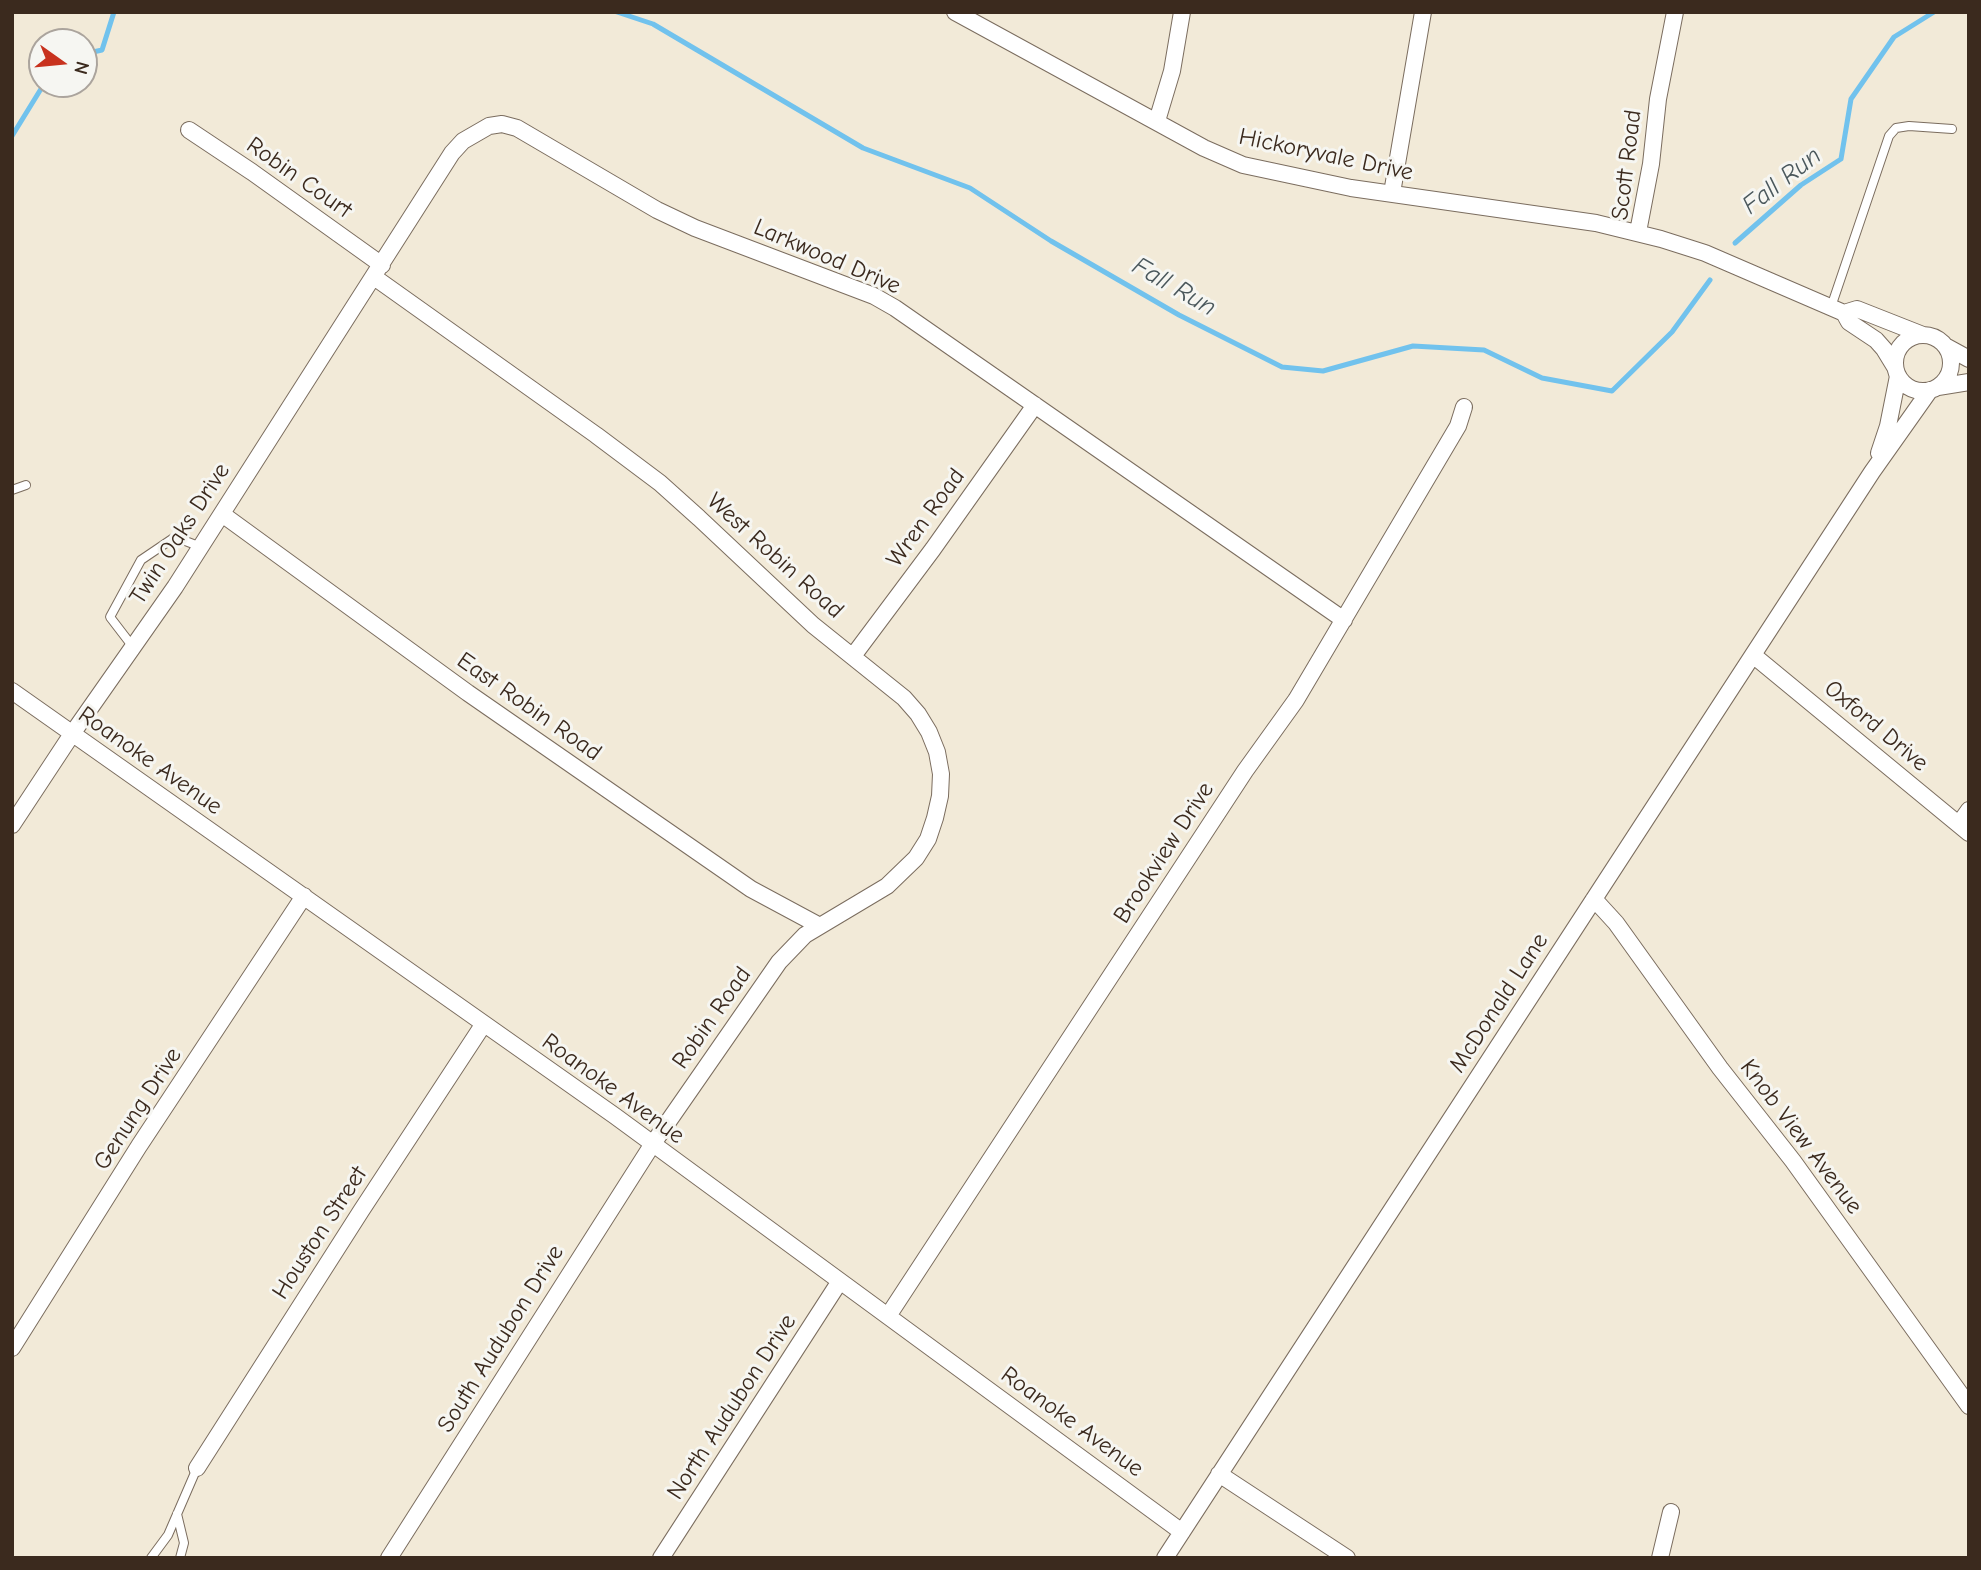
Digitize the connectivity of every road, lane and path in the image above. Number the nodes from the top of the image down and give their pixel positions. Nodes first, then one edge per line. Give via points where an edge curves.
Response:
1 (955, 12) edge
2 (1182, 12) edge
3 (1423, 12) edge
4 (1675, 12) edge
5 (1157, 121) junction
6 (1952, 129) dead end
7 (189, 130) dead end
8 (1392, 194) junction
9 (1638, 232) junction
10 (378, 271) junction
11 (1838, 310) junction
12 (1923, 335) junction
13 (1947, 347) junction
14 (1969, 359) edge
15 (1896, 371) junction
16 (1969, 382) edge
17 (1934, 388) junction
18 (1035, 405) junction
19 (1464, 407) dead end
20 (1872, 472) junction
21 (26, 485) dead end
22 (12, 490) edge
23 (222, 513) junction
24 (201, 547) junction
25 (1344, 620) junction
26 (133, 647) junction
27 (1753, 655) junction
28 (853, 656) junction
29 (12, 691) edge
30 (72, 734) junction
31 (1969, 810) edge
32 (12, 825) edge
33 (1964, 829) edge
34 (304, 897) junction
35 (1594, 899) junction
36 (818, 925) junction
37 (483, 1025) junction
38 (652, 1145) junction
39 (840, 1281) junction
40 (888, 1316) junction
41 (12, 1348) edge
42 (1969, 1406) edge
43 (197, 1468) joint
44 (1219, 1474) junction
45 (1671, 1512) dead end
46 (177, 1514) junction
47 (1182, 1532) junction
48 (151, 1558) edge
49 (180, 1558) edge
50 (389, 1558) edge
51 (661, 1558) edge
52 (1165, 1558) edge
53 (1346, 1558) edge
54 (1660, 1558) edge

1 - 5 street, Hickoryvale Drive
2 - 5 street
3 - 8 street
4 - 9 street, Scott Road
5 - 8 street, Hickoryvale Drive via 1243,165
6 - 11 lane via 1909,126 1896,128 1889,136
7 - 10 street, Robin Court
8 - 9 street, Hickoryvale Drive
9 - 11 street, Scott Road via 1705,253
10 - 18 street, Larkwood Drive via 452,153 463,141 502,124 517,128 695,228 884,302
10 - 23 street, Twin Oaks Drive
10 - 28 street, West Robin Road via 660,484
11 - 12 street, Scott Road via 1857,309
11 - 15 street, Scott Road via 1876,340
12 - 13 street
12 - 15 street via 1913,336 1899,348
13 - 14 street
13 - 17 street via 1949,373
15 - 17 street via 1912,389
15 - 20 street, McDonald Lane via 1888,426
16 - 17 street
17 - 20 street, McDonald Lane
18 - 25 street, Larkwood Drive
18 - 28 street, Wren Road
19 - 25 street, Brookview Drive via 1458,426
20 - 27 street, McDonald Lane
21 - 22 lane
23 - 24 street, Twin Oaks Drive
23 - 36 street, East Robin Road via 468,694 751,889
24 - 26 street, Twin Oaks Drive
24 - 26 lane via 175,537 141,560 110,617
25 - 40 street, Brookview Drive via 1296,700
26 - 30 street, Twin Oaks Drive
27 - 33 street, Oxford Drive
27 - 35 street, McDonald Lane
28 - 36 street, West Robin Road via 919,714 937,752 940,796 928,839 916,858 887,886
29 - 30 street, Roanoke Avenue
30 - 32 street, Twin Oaks Drive
30 - 34 street, Roanoke Avenue
31 - 33 street
34 - 37 street, Roanoke Avenue
34 - 41 street, Genung Drive
35 - 42 street, Knob View Avenue via 1793,1161
35 - 44 street, McDonald Lane
36 - 38 street, Robin Road via 779,962
37 - 38 street, Roanoke Avenue
37 - 43 street, Houston Street
38 - 39 street, Roanoke Avenue
38 - 50 street, South Audubon Drive
39 - 40 street, Roanoke Avenue
39 - 51 street, North Audubon Drive
40 - 47 street, Roanoke Avenue
43 - 46 lane
44 - 47 street, McDonald Lane
44 - 53 street
45 - 54 street
46 - 48 lane
46 - 49 lane via 184,1544
47 - 52 street, McDonald Lane

